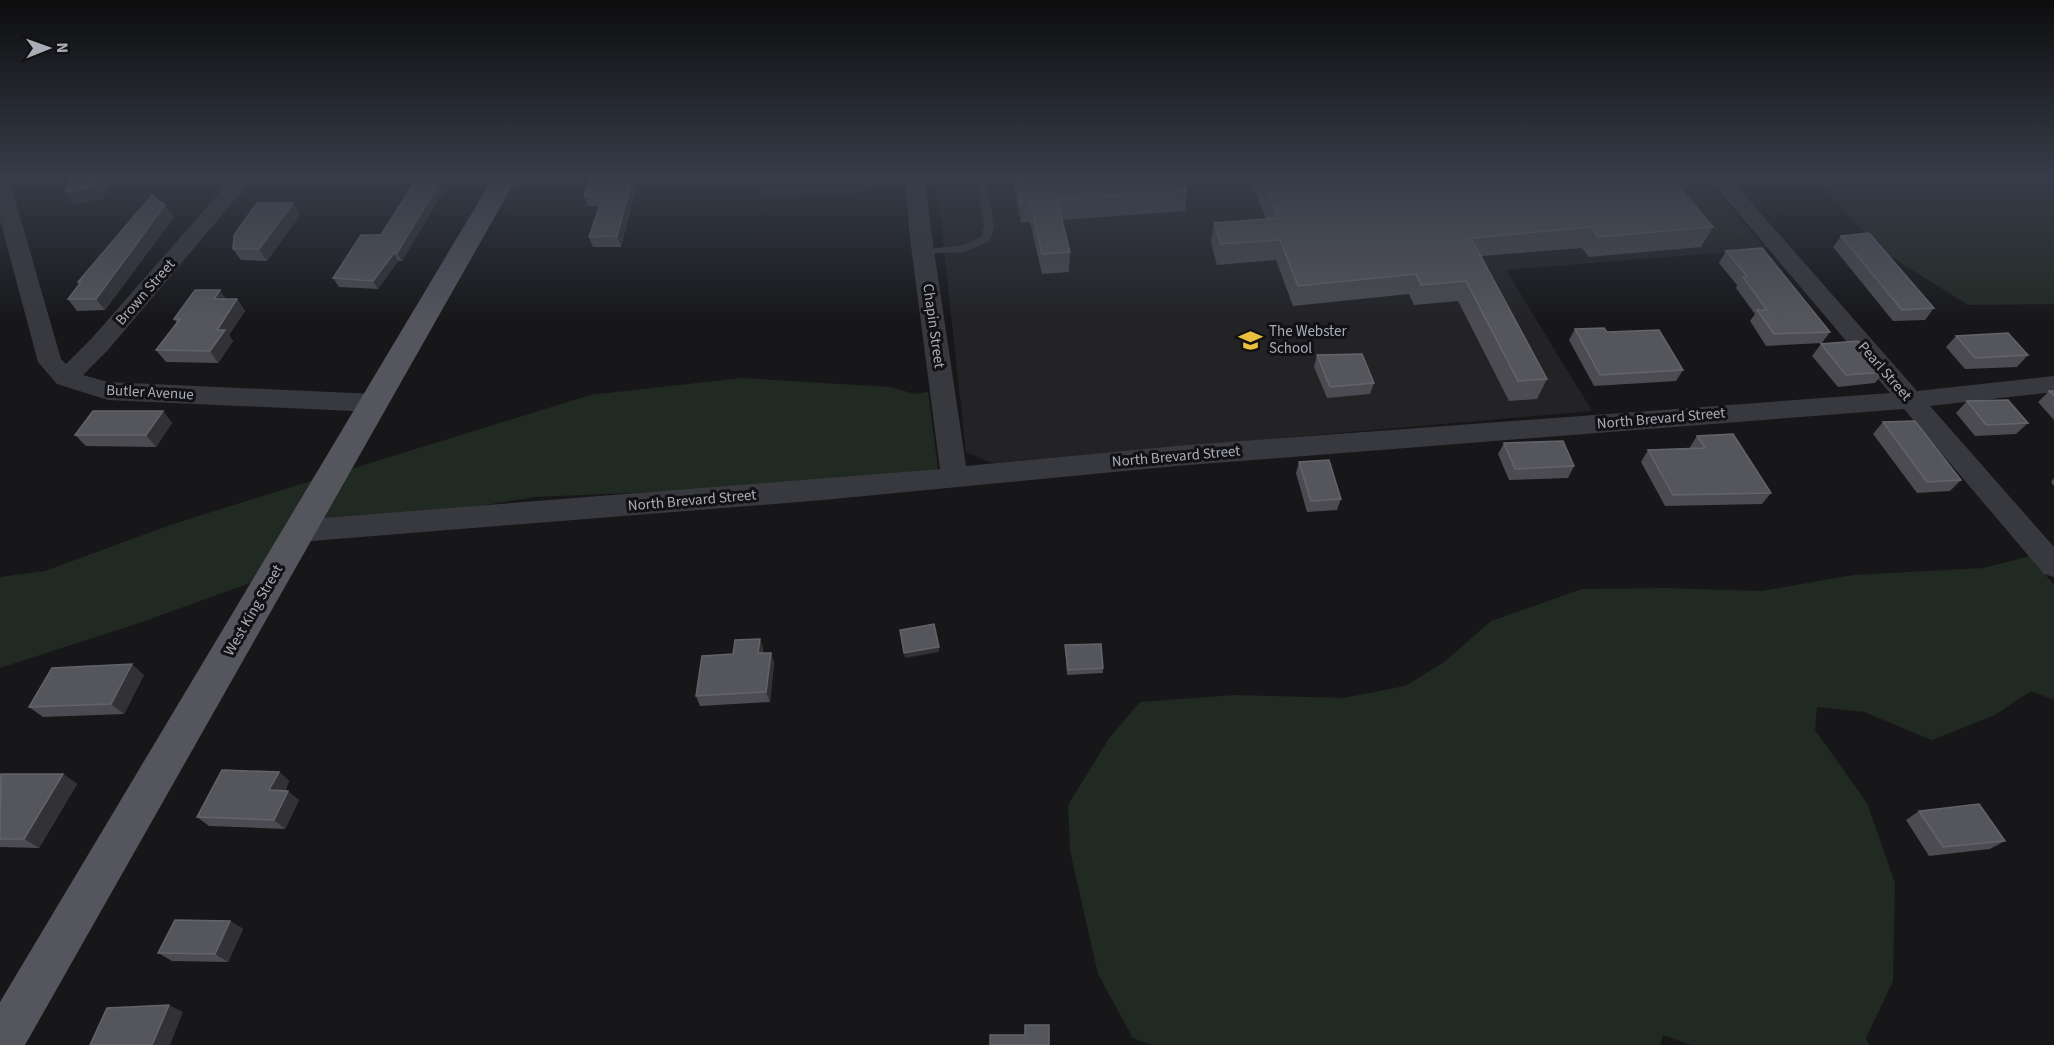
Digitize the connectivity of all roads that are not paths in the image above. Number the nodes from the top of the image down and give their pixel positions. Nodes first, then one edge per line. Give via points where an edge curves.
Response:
1 (12, 225) edge
2 (202, 225) edge
3 (479, 225) edge
4 (920, 225) edge
5 (988, 225) edge
6 (1759, 225) edge
7 (923, 252) junction
8 (66, 378) junction
9 (2054, 384) edge
10 (1910, 399) junction
11 (375, 403) junction
12 (954, 477) junction
13 (299, 531) junction
14 (2054, 566) edge
15 (0, 1045) edge

1 - 8 street via 50,362
2 - 8 street, Brown Street
3 - 11 main road, West King Street
4 - 7 street, Chapin Street
5 - 7 lane via 986,239 977,245
6 - 10 street, Pearl Street
7 - 12 street, Chapin Street
8 - 11 street, Butler Avenue via 108,391
9 - 10 street, North Brevard Street
10 - 12 street, North Brevard Street
10 - 14 street, Pearl Street
11 - 13 main road, West King Street
12 - 13 street, North Brevard Street
13 - 15 main road, West King Street

